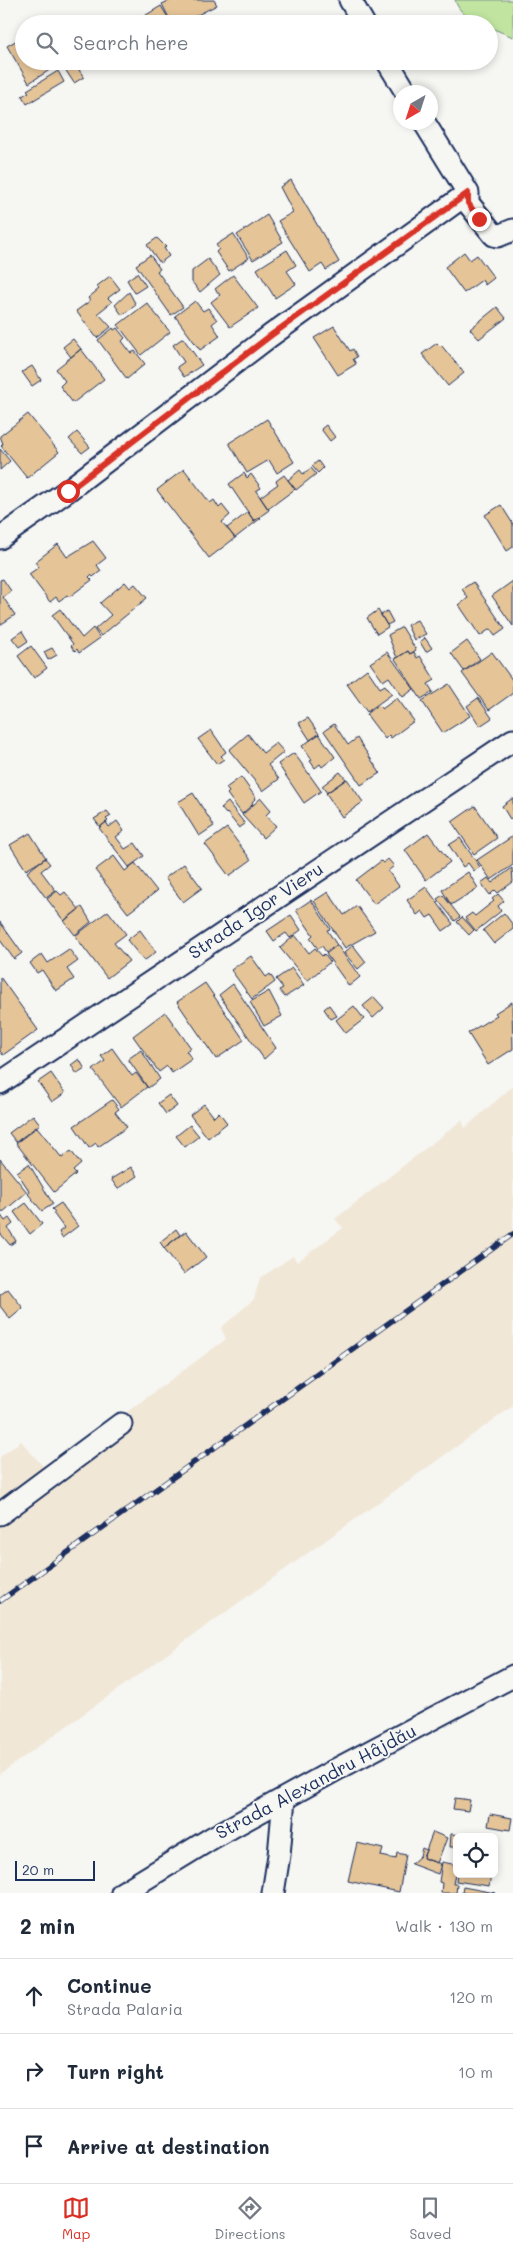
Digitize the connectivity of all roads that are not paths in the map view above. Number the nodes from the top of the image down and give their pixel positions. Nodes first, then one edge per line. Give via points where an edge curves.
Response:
1 (350, 0) edge
2 (359, 15) edge
3 (393, 70) edge
4 (402, 85) edge
5 (429, 130) edge
6 (468, 193) junction
7 (513, 230) edge
8 (0, 538) edge
9 (513, 740) edge
10 (0, 1083) edge
11 (121, 1424) dead end
12 (0, 1514) edge
13 (513, 1676) edge
14 (284, 1799) junction
15 (122, 1893) edge
16 (273, 1893) edge

1 - 2 street
3 - 4 street
5 - 6 street
6 - 7 street via 468,203 494,235
6 - 8 street via 270,336 68,491
9 - 10 street, Strada Igor Vieru
11 - 12 street
13 - 14 street, Strada Alexandru Hâjdău
14 - 15 street, Strada Alexandru Hâjdău
14 - 16 street

